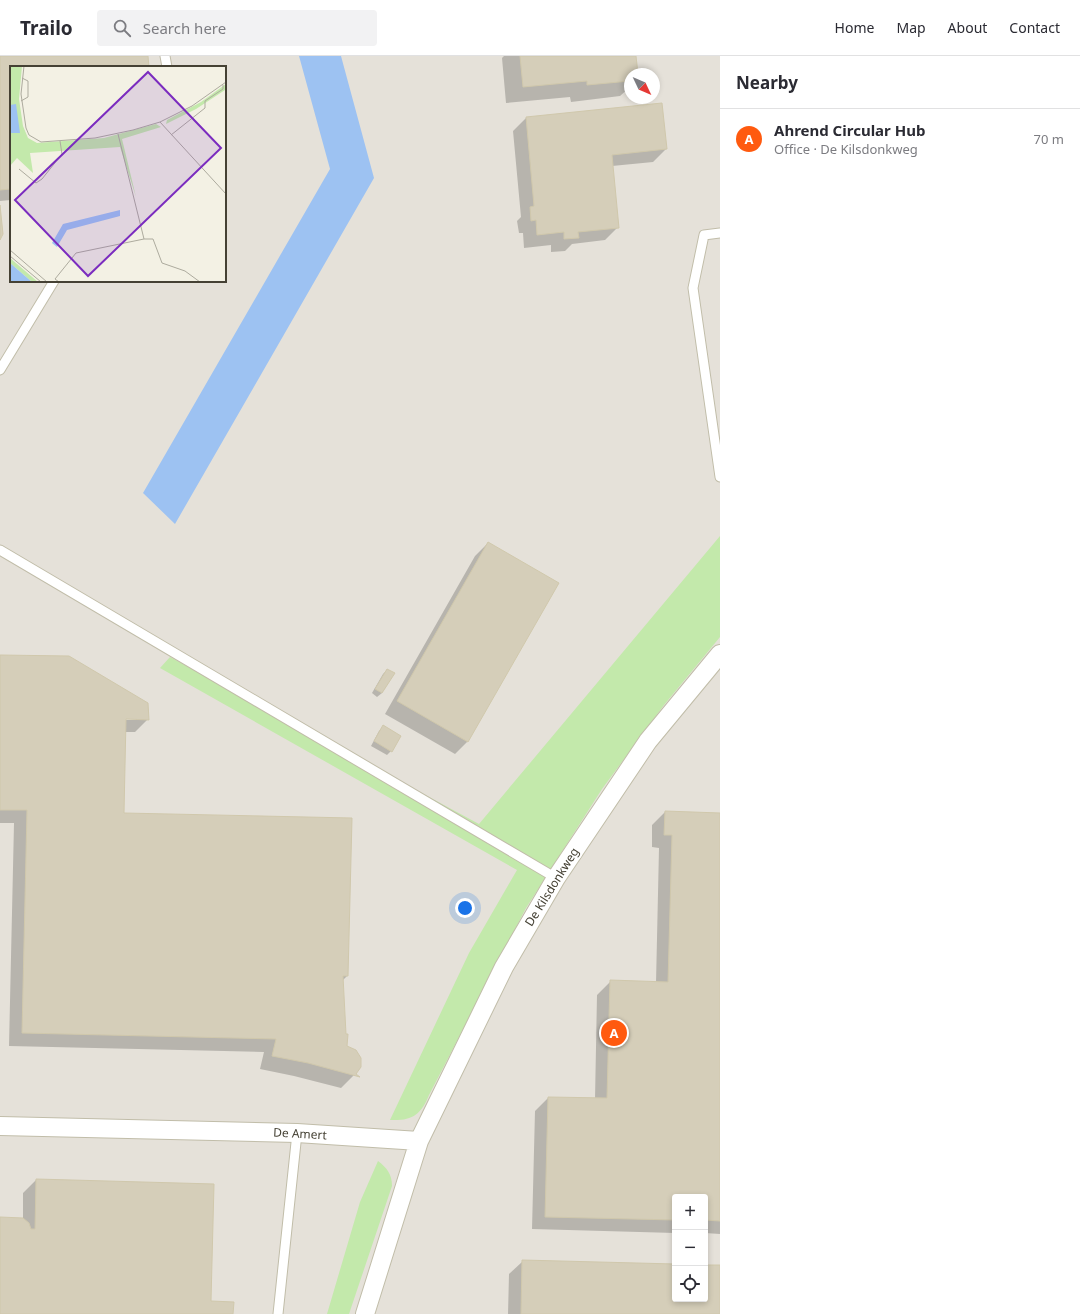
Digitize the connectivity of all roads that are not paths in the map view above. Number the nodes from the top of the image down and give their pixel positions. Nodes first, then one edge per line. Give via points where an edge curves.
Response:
1 (165, 56) edge
2 (167, 66) edge
3 (720, 233) edge
4 (53, 282) edge
5 (0, 370) edge
6 (720, 477) edge
7 (0, 550) edge
8 (720, 654) edge
9 (556, 878) junction
10 (0, 1126) edge
11 (297, 1133) junction
12 (419, 1141) junction
13 (278, 1314) edge
14 (365, 1314) edge

1 - 2 lane
3 - 6 lane via 704,235 693,288
4 - 5 lane
7 - 9 lane
8 - 9 street, De Kilsdonkweg via 648,741
9 - 12 street, De Kilsdonkweg via 504,967
10 - 11 street, De Amert
11 - 12 street, De Amert
11 - 13 lane
12 - 14 street

